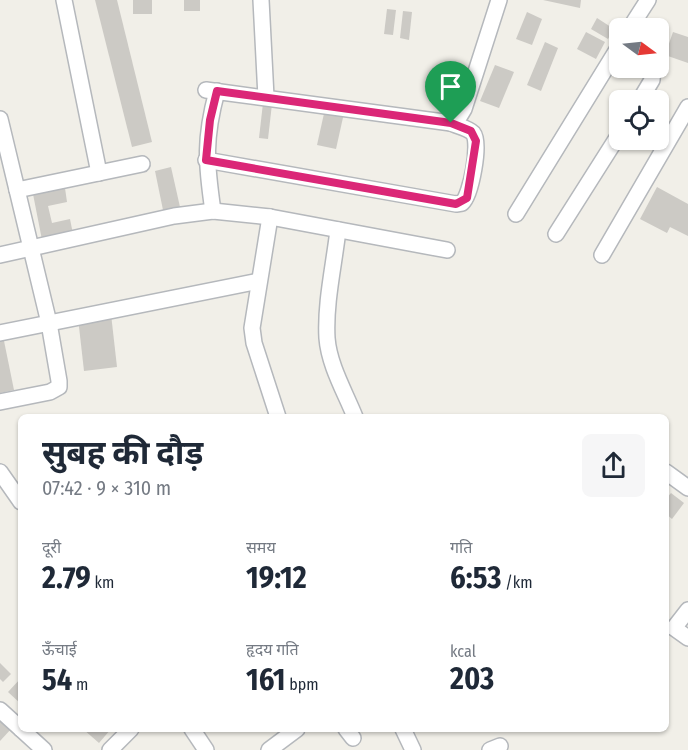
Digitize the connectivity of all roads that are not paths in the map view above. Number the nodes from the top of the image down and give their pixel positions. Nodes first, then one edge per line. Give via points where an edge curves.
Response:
1 (64, 0) edge
2 (261, 0) edge
3 (499, 0) edge
4 (648, 0) edge
5 (636, 18) edge
6 (609, 63) edge
7 (266, 97) junction
8 (688, 107) edge
9 (0, 118) edge
10 (451, 123) junction
11 (609, 150) edge
12 (206, 160) junction
13 (142, 164) dead end
14 (99, 173) junction
15 (17, 190) junction
16 (213, 211) junction
17 (516, 214) dead end
18 (270, 217) junction
19 (338, 230) junction
20 (556, 234) dead end
21 (32, 250) junction
22 (447, 250) dead end
23 (0, 255) edge
24 (602, 255) dead end
25 (259, 281) junction
26 (49, 323) junction
27 (0, 333) edge
28 (0, 402) edge
29 (277, 414) edge
30 (354, 414) edge
31 (0, 472) edge
32 (669, 474) edge
33 (688, 488) edge
34 (18, 498) edge
35 (688, 610) edge
36 (670, 625) edge
37 (688, 638) edge
38 (0, 710) edge
39 (18, 726) edge
40 (24, 732) edge
41 (128, 732) edge
42 (194, 732) edge
43 (293, 732) edge
44 (404, 732) edge
45 (44, 750) edge
46 (110, 750) edge
47 (206, 750) edge
48 (269, 750) edge
49 (413, 750) edge

1 - 14 street
2 - 7 street
3 - 10 street via 464,109
4 - 5 street
6 - 17 street
7 - 10 street
7 - 12 street via 212,90
8 - 24 street
9 - 15 street
10 - 12 street via 471,131 476,141 469,193 462,203
11 - 20 street
12 - 16 street
13 - 14 street
14 - 15 street
15 - 21 street
16 - 18 street
16 - 21 street via 174,216
18 - 19 street
18 - 25 street
19 - 22 street
19 - 30 street via 327,339
21 - 23 street
21 - 26 street
25 - 26 street
25 - 29 street via 252,315 254,343
26 - 27 street
26 - 28 street via 59,387
31 - 34 street
32 - 33 street
35 - 36 street
36 - 37 street
38 - 39 street
40 - 45 street
41 - 46 street
42 - 47 street
43 - 48 street
44 - 49 street

